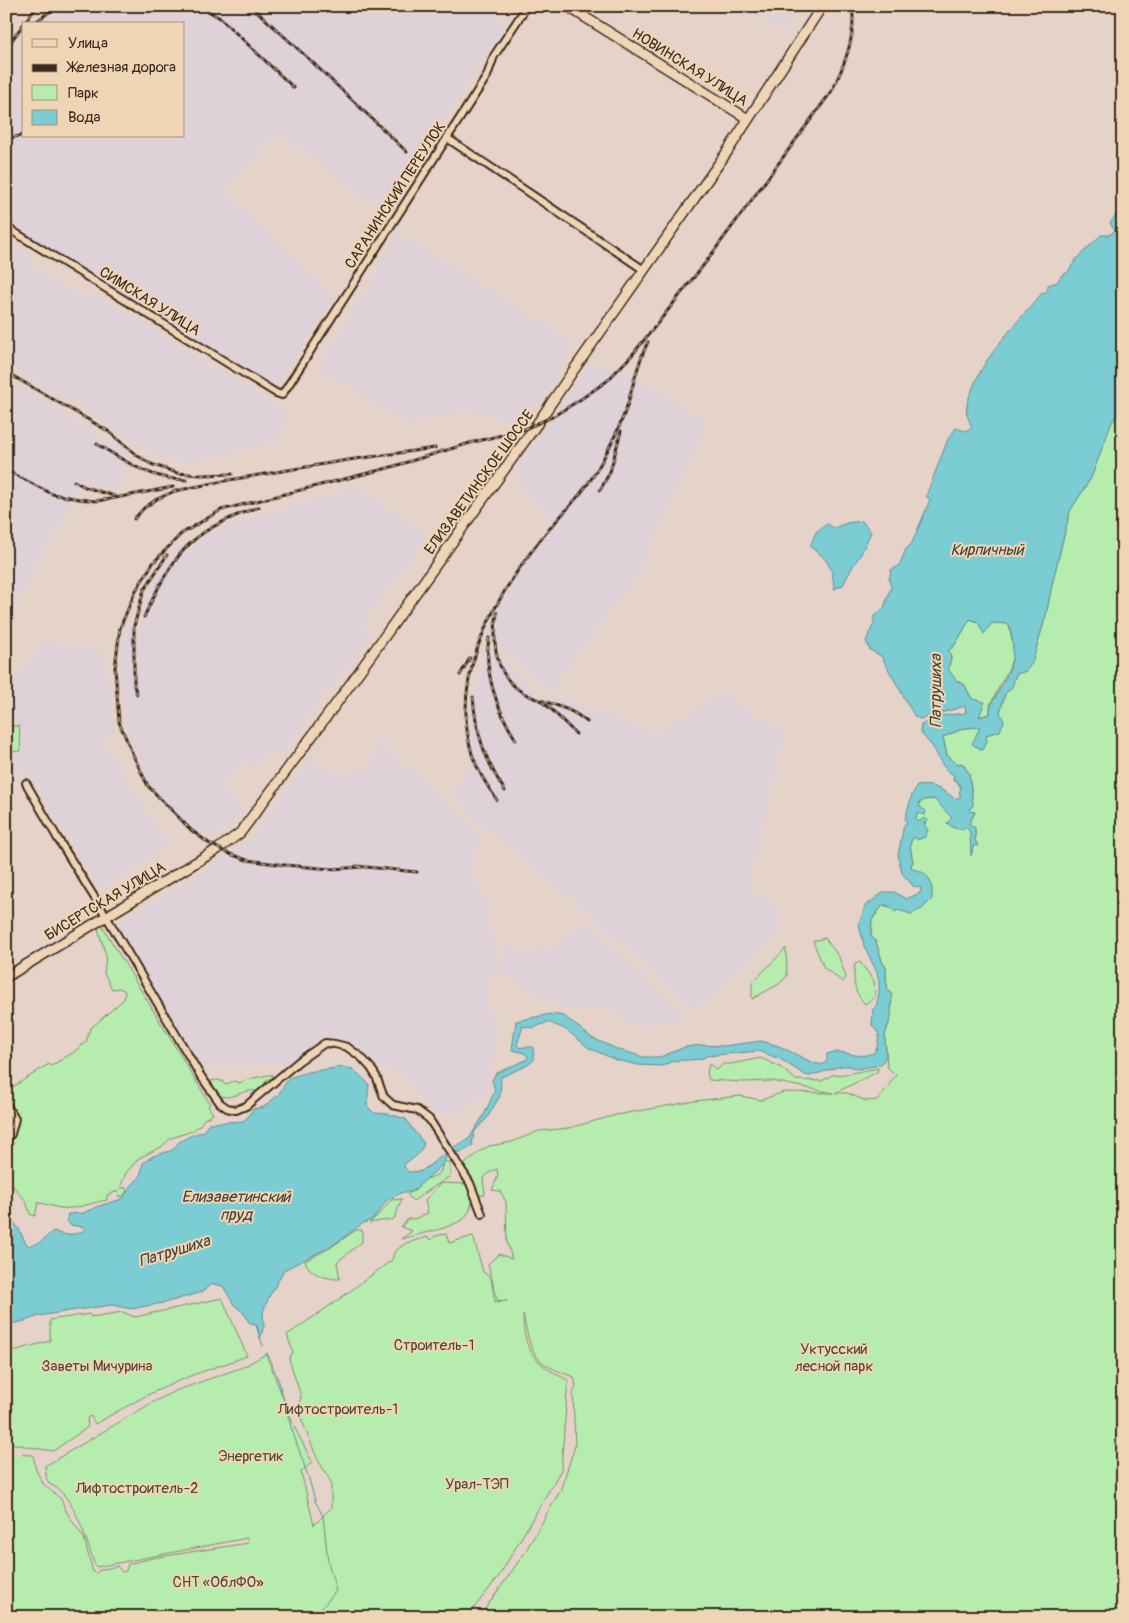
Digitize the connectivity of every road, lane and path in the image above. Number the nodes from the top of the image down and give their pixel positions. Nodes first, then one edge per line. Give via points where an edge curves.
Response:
1 (527, 6) edge
2 (567, 6) edge
3 (822, 6) edge
4 (748, 119) junction
5 (447, 138) junction
6 (6, 227) edge
7 (644, 270) junction
8 (282, 395) joint
9 (26, 783) dead end
10 (218, 848) joint
11 (106, 916) junction
12 (6, 977) edge
13 (6, 1104) edge
14 (6, 1140) edge
15 (482, 1214) dead end

1 - 5 street, САРАНИНСКИЙ ПЕРЕУЛОК
2 - 4 main road, НОВИНСКАЯ УЛИЦА
3 - 4 main road, ЕЛИЗАВЕТИНСКОЕ ШОССЕ
4 - 7 main road, ЕЛИЗАВЕТИНСКОЕ ШОССЕ
5 - 7 street
5 - 8 street, САРАНИНСКИЙ ПЕРЕУЛОК
6 - 8 street, СИМСКАЯ УЛИЦА
7 - 10 main road, ЕЛИЗАВЕТИНСКОЕ ШОССЕ via 538,424 341,697 240,834
9 - 11 street
10 - 11 main road, БИСЕРТСКАЯ УЛИЦА
11 - 12 main road, БИСЕРТСКАЯ УЛИЦА
11 - 15 street via 200,1075 220,1103 236,1110 246,1106 299,1060 325,1043 347,1048 371,1068 384,1097 394,1105 417,1110 429,1119 470,1183
13 - 14 street via 15,1119

